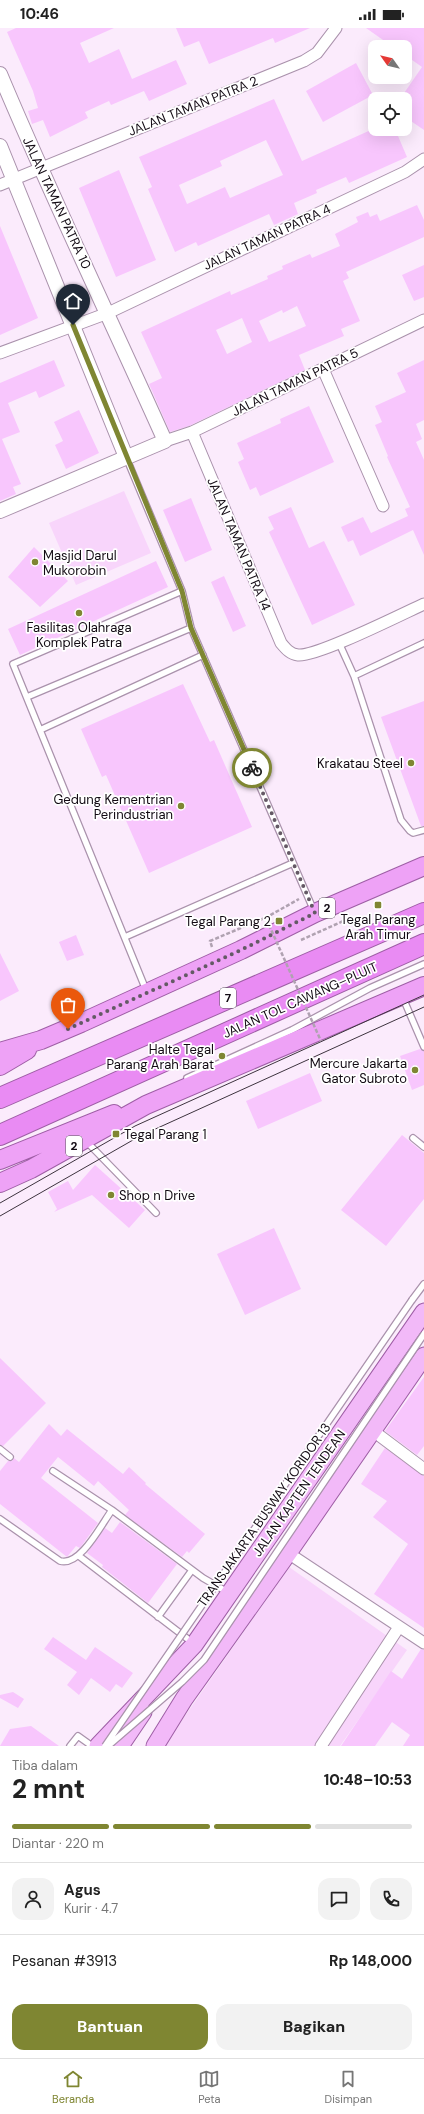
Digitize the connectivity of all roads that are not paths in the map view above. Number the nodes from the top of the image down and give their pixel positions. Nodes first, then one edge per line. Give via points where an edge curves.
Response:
1 (336, 28) edge
2 (0, 74) edge
3 (0, 146) edge
4 (424, 159) edge
5 (40, 168) junction
6 (14, 179) junction
7 (0, 185) edge
8 (108, 312) junction
9 (424, 320) edge
10 (73, 325) junction
11 (0, 353) edge
12 (323, 368) junction
13 (192, 432) junction
14 (165, 440) junction
15 (126, 457) junction
16 (383, 506) dead end
17 (0, 510) edge
18 (182, 591) junction
19 (424, 604) edge
20 (191, 628) junction
21 (339, 643) junction
22 (424, 643) edge
23 (203, 655) junction
24 (354, 676) junction
25 (27, 697) junction
26 (40, 730) junction
27 (424, 830) edge
28 (293, 863) junction
29 (424, 866) edge
30 (315, 913) junction
31 (424, 913) edge
32 (125, 937) junction
33 (424, 944) edge
34 (424, 964) edge
35 (424, 986) edge
36 (147, 992) junction
37 (402, 996) junction
38 (422, 1038) edge
39 (313, 1039) junction
40 (271, 1040) junction
41 (424, 1047) edge
42 (2, 1053) edge
43 (0, 1098) edge
44 (146, 1105) junction
45 (0, 1135) edge
46 (413, 1138) dead end
47 (85, 1140) junction
48 (424, 1147) edge
49 (0, 1160) edge
50 (0, 1183) edge
51 (156, 1213) dead end
52 (424, 1284) edge
53 (418, 1306) edge
54 (424, 1334) edge
55 (424, 1356) edge
56 (372, 1430) junction
57 (0, 1448) edge
58 (10, 1457) dead end
59 (424, 1469) edge
60 (53, 1471) dead end
61 (112, 1510) junction
62 (0, 1519) edge
63 (288, 1553) junction
64 (79, 1556) junction
65 (192, 1570) junction
66 (230, 1593) junction
67 (158, 1617) junction
68 (399, 1627) junction
69 (424, 1643) edge
70 (194, 1645) junction
71 (170, 1672) junction
72 (184, 1699) junction
73 (70, 1746) edge
74 (92, 1746) edge
75 (98, 1746) edge
76 (106, 1746) edge
77 (120, 1746) edge
78 (141, 1746) edge
79 (155, 1746) edge
80 (321, 1746) edge

1 - 5 street, JALAN TAMAN PATRA 2 via 317,53 304,61
2 - 5 street, JALAN TAMAN PATRA 10
3 - 6 street
4 - 8 street, JALAN TAMAN PATRA 4 via 406,172
5 - 6 street, JALAN TAMAN PATRA 2
5 - 8 street, JALAN TAMAN PATRA 10
6 - 7 street, JALAN TAMAN PATRA 2
6 - 10 street
8 - 10 street, JALAN TAMAN PATRA 4
8 - 14 street, JALAN TAMAN PATRA 10
9 - 12 street, JALAN TAMAN PATRA 5
10 - 11 street, JALAN TAMAN PATRA 4
10 - 15 street
12 - 13 street, JALAN TAMAN PATRA 5
12 - 16 street
13 - 14 street, JALAN TAMAN PATRA 5
13 - 21 street, JALAN TAMAN PATRA 14 via 281,643 291,653 303,655
14 - 15 street
15 - 17 street
15 - 18 lane
18 - 20 lane
18 - 25 lane via 13,664
19 - 21 street
20 - 23 lane
20 - 25 lane
21 - 24 lane
22 - 24 lane
23 - 26 lane
23 - 28 lane
24 - 27 lane via 401,820 414,833
25 - 26 lane
26 - 32 lane
28 - 30 lane
28 - 32 lane
29 - 30 highway, 2
30 - 36 highway, 2
31 - 43 highway, 7
32 - 36 lane
33 - 45 highway, JALAN TOL CAWANG–PLUIT / 7
34 - 40 lane via 370,988
35 - 37 highway, 2
36 - 42 highway, 2 via 41,1040 17,1057
37 - 38 lane
37 - 39 highway, 2
38 - 41 lane
39 - 40 lane
39 - 44 highway, 2
40 - 44 lane via 179,1083
44 - 47 highway, 2
44 - 49 highway, 2 via 111,1114
46 - 48 lane
47 - 50 highway, 2
47 - 51 lane
52 - 53 lane, TRANSJAKARTA BUSWAY KORIDOR 13
53 - 66 main road, JALAN KAPTEN TENDEAN
53 - 76 lane, TRANSJAKARTA BUSWAY KORIDOR 13, bridge
54 - 76 lane, TRANSJAKARTA BUSWAY KORIDOR 13, bridge via 204,1660 182,1682
55 - 56 main road, JALAN KAPTEN TENDEAN
56 - 59 street
56 - 63 main road, JALAN KAPTEN TENDEAN
57 - 58 lane
60 - 61 lane
61 - 64 lane
61 - 65 lane
62 - 64 lane via 60,1561 71,1562
63 - 68 street
63 - 72 main road, JALAN KAPTEN TENDEAN
64 - 67 lane
65 - 66 lane
65 - 67 lane
66 - 70 main road, JALAN KAPTEN TENDEAN
67 - 70 lane
68 - 69 street
68 - 80 street
70 - 71 main road, JALAN KAPTEN TENDEAN
71 - 75 main road, JALAN KAPTEN TENDEAN
71 - 77 main road, JALAN KAPTEN TENDEAN
72 - 78 main road, JALAN KAPTEN TENDEAN
72 - 79 main road, JALAN KAPTEN TENDEAN
73 - 74 lane via 78,1736

